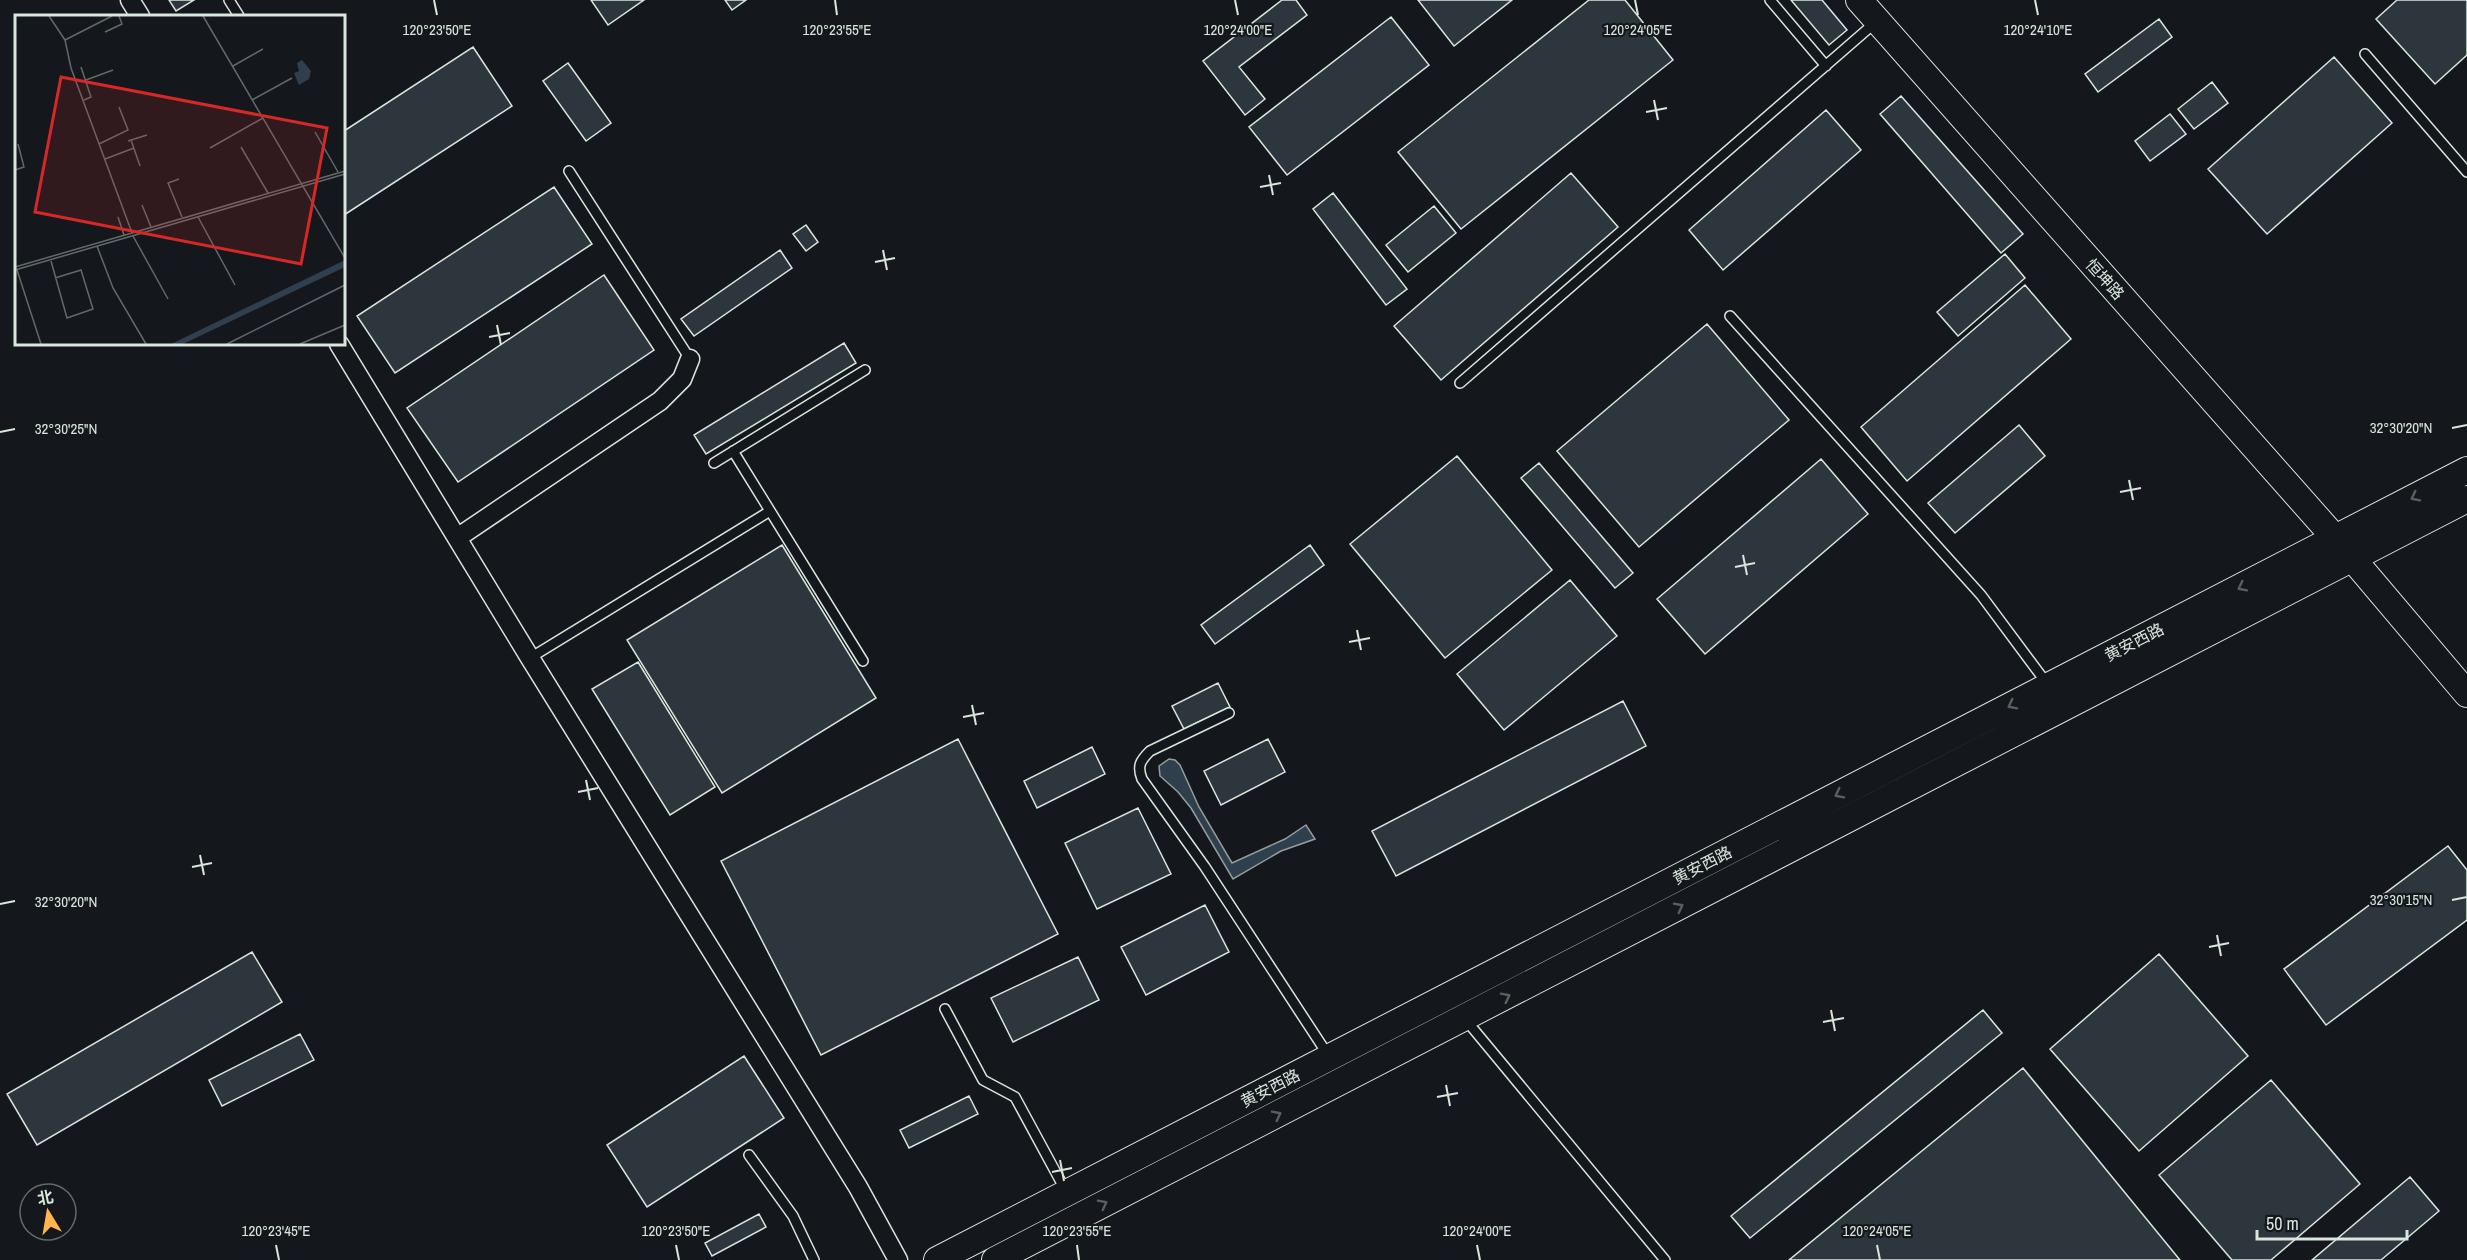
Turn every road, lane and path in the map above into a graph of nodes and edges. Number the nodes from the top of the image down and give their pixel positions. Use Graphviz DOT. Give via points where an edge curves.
graph roads {
  1 [pos="130,0"];
  2 [pos="229,0"];
  3 [pos="1770,0"];
  4 [pos="1859,0"];
  5 [pos="139,15"];
  6 [pos="238,15"];
  7 [pos="1877,21"];
  8 [pos="2366,54"];
  9 [pos="1826,66"];
  10 [pos="569,171"];
  11 [pos="2467,172"];
  12 [pos="1730,316"];
  13 [pos="340,345"];
  14 [pos="690,359"];
  15 [pos="865,370"];
  16 [pos="1460,383"];
  17 [pos="733,451"];
  18 [pos="714,463"];
  19 [pos="2467,471"];
  20 [pos="2467,499"];
  21 [pos="770,511"];
  22 [pos="457,538"];
  23 [pos="2335,538"];
  24 [pos="2352,558"];
  25 [pos="530,658"];
  26 [pos="863,661"];
  27 [pos="2049,686"];
  28 [pos="2467,694"];
  29 [pos="1229,713"];
  30 [pos="945,1009"];
  31 [pos="1465,1018"];
  32 [pos="1330,1057"];
  33 [pos="749,1155"];
  34 [pos="1067,1193"];
  35 [pos="814,1260"];
  36 [pos="898,1260"];
  37 [pos="937,1260"];
  38 [pos="996,1260"];
  39 [pos="1665,1260"];
  1 -- 5 [label="street"];
  2 -- 6 [label="lane"];
  3 -- 9 [label="lane"];
  4 -- 7 [label="street, 恒坤路"];
  7 -- 9 [label="lane"];
  7 -- 23 [label="street, 恒坤路"];
  8 -- 11 [label="lane"];
  9 -- 16 [label="lane"];
  10 -- 14 [label="lane"];
  12 -- 27 [label="lane" via="1981,595"];
  13 -- 22 [label="street"];
  14 -- 22 [label="street" via="682,379 660,400"];
  15 -- 17 [label="lane"];
  17 -- 18 [label="lane"];
  17 -- 21 [label="lane"];
  19 -- 23 [label="street, 黄安西路, one-way"];
  20 -- 24 [label="street, 黄安西路"];
  21 -- 25 [label="lane"];
  21 -- 26 [label="lane"];
  22 -- 25 [label="street"];
  23 -- 24 [label="street, 恒坤路"];
  23 -- 27 [label="street, 黄安西路, one-way"];
  24 -- 28 [label="street, 恒坤路"];
  31 -- 24 [label="street, 黄安西路, one-way"];
  25 -- 36 [label="street" via="858,1187"];
  27 -- 32 [label="street, 黄安西路, one-way"];
  29 -- 32 [label="lane" via="1150,751 1139,770"];
  30 -- 34 [label="lane" via="983,1080 1015,1097"];
  38 -- 31 [label="street, 黄安西路, one-way"];
  31 -- 39 [label="lane"];
  32 -- 34 [label="street, 黄安西路"];
  33 -- 35 [label="lane" via="793,1216"];
  34 -- 37 [label="street, 黄安西路"];
}
